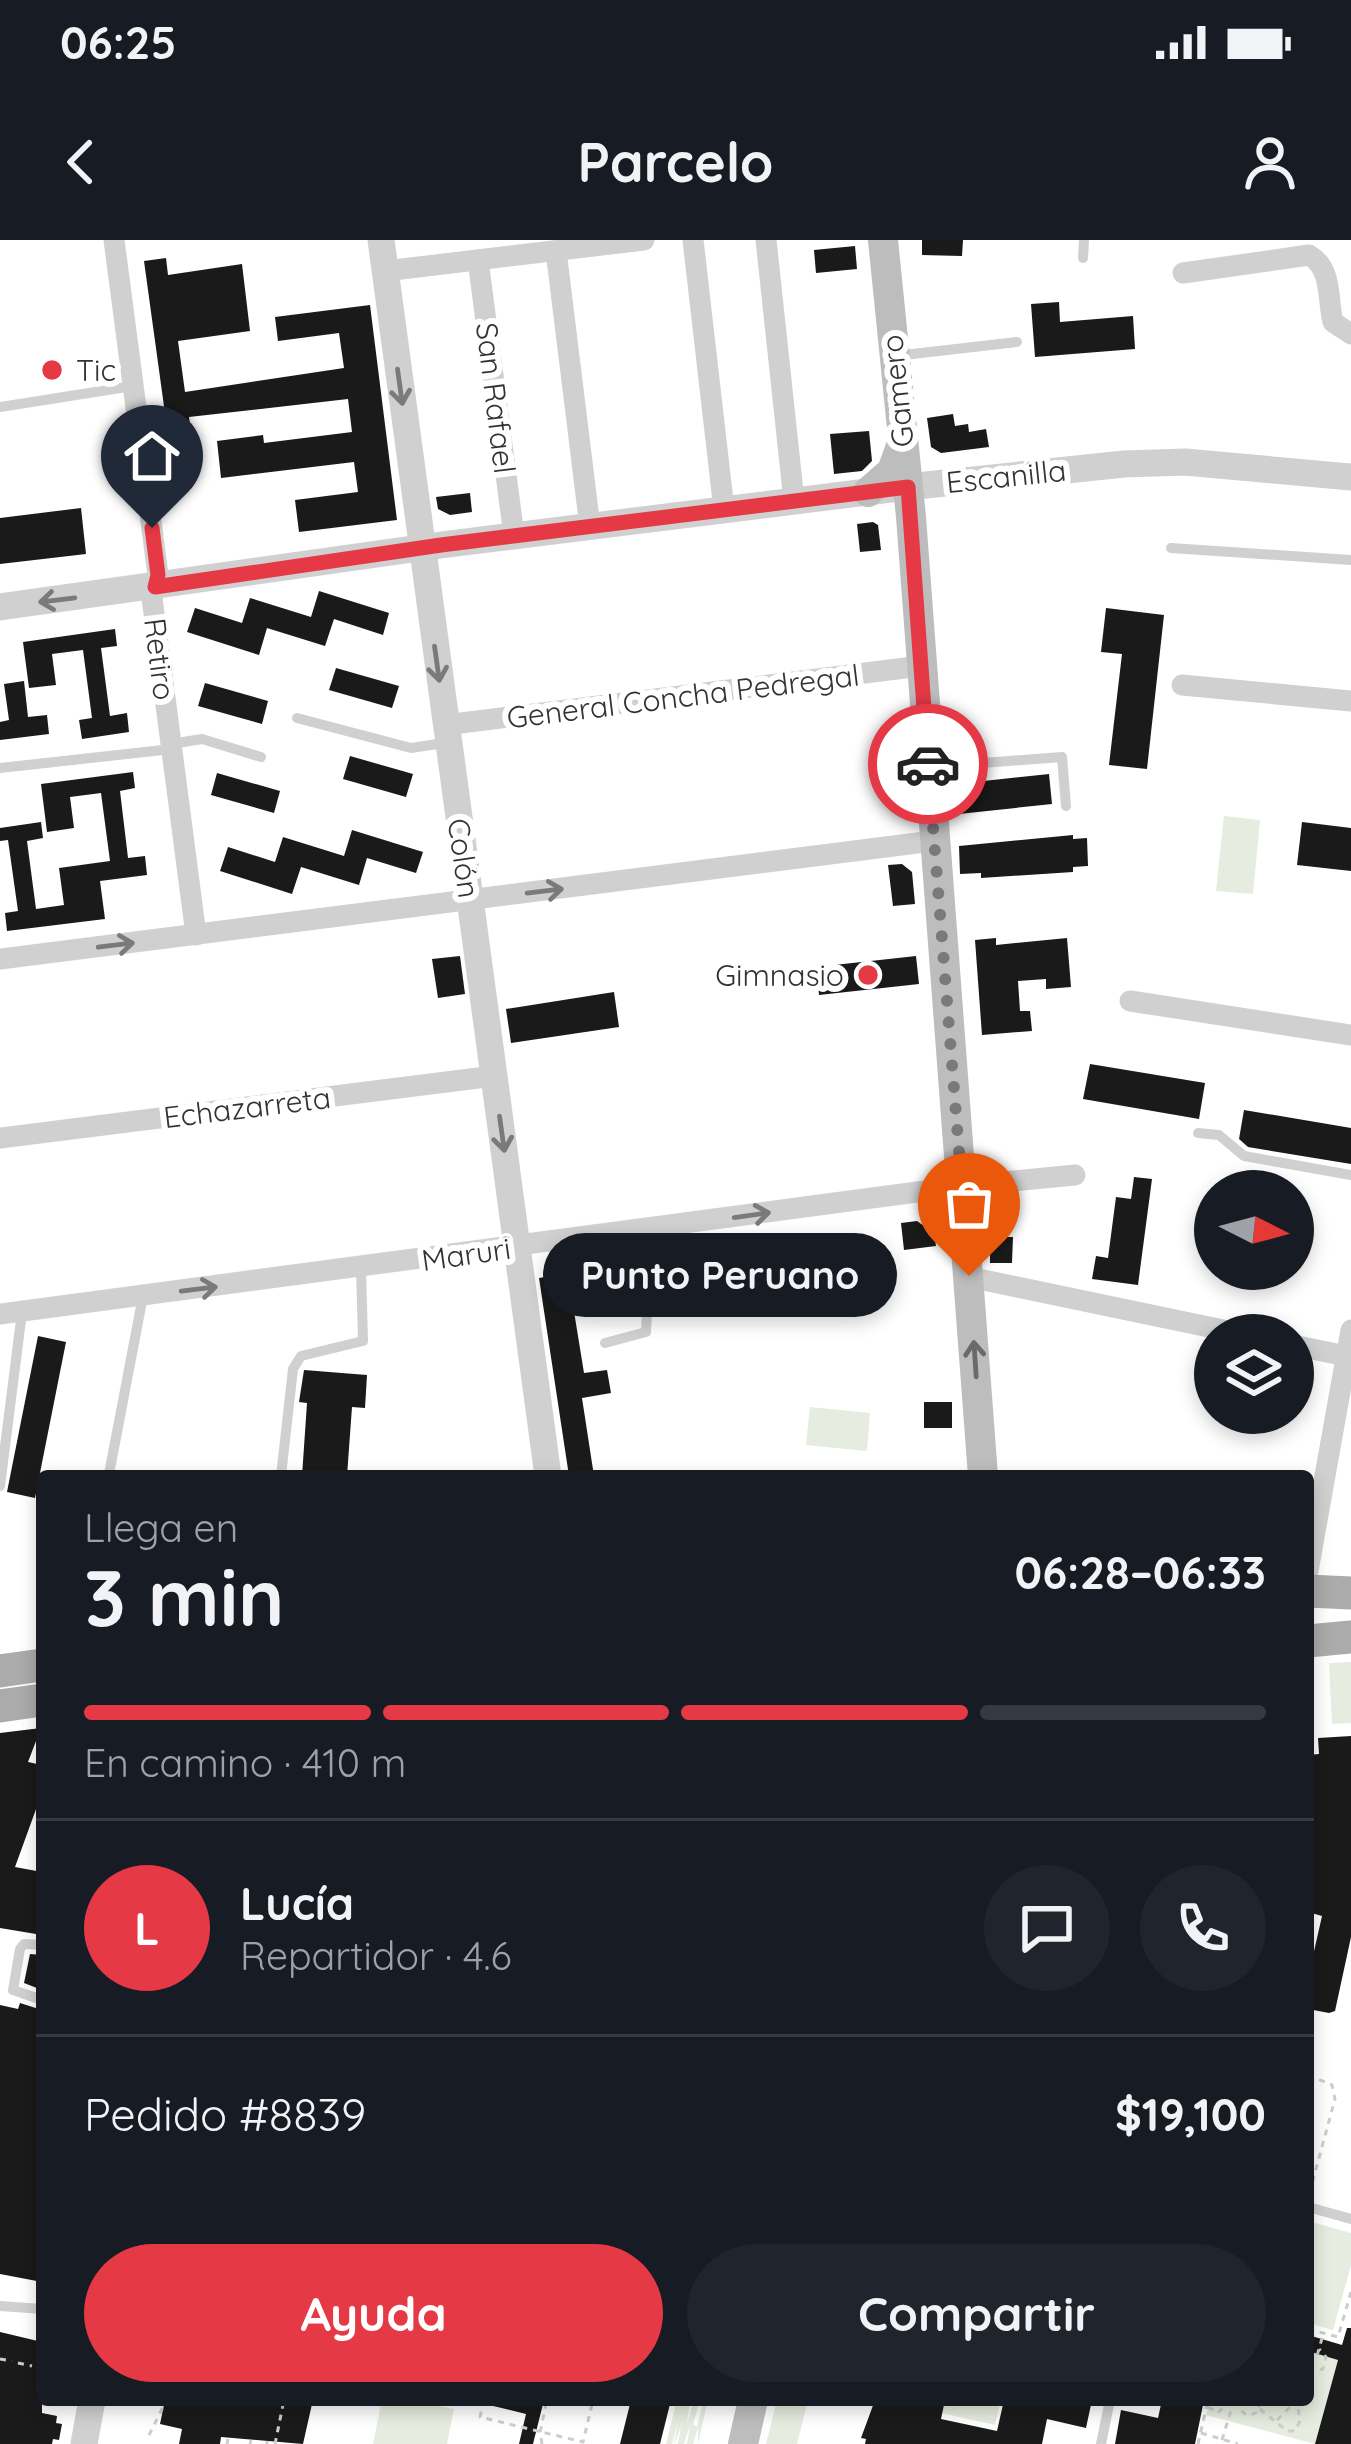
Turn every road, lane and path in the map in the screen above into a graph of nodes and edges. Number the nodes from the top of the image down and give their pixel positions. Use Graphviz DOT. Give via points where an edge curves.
graph roads {
  1 [pos="114,240"];
  2 [pos="381,240"];
  3 [pos="644,240"];
  4 [pos="693,240"];
  5 [pos="766,240"];
  6 [pos="883,240"];
  7 [pos="1084,240"];
  8 [pos="556,250"];
  9 [pos="1084,258"];
  10 [pos="478,260"];
  11 [pos="385,271"];
  12 [pos="1184,273"];
  13 [pos="1351,334"];
  14 [pos="1017,342"];
  15 [pos="893,356"];
  16 [pos="133,386"];
  17 [pos="0,407"];
  18 [pos="902,440"];
  19 [pos="1351,477"];
  20 [pos="908,487"];
  21 [pos="868,492"];
  22 [pos="794,501"];
  23 [pos="724,510"];
  24 [pos="590,526"];
  25 [pos="514,536"];
  26 [pos="422,548"];
  27 [pos="1172,548"];
  28 [pos="1351,560"];
  29 [pos="155,587"];
  30 [pos="0,607"];
  31 [pos="921,666"];
  32 [pos="1182,685"];
  33 [pos="1351,701"];
  34 [pos="297,718"];
  35 [pos="447,734"];
  36 [pos="171,747"];
  37 [pos="261,757"];
  38 [pos="928,767"];
  39 [pos="0,768"];
  40 [pos="1066,806"];
  41 [pos="933,841"];
  42 [pos="470,901"];
  43 [pos="196,935"];
  44 [pos="0,959"];
  45 [pos="1130,1001"];
  46 [pos="1351,1035"];
  47 [pos="494,1076"];
  48 [pos="1198,1133"];
  49 [pos="0,1138"];
  50 [pos="1075,1175"];
  51 [pos="1351,1175"];
  52 [pos="962,1186"];
  53 [pos="651,1228"];
  54 [pos="517,1247"];
  55 [pos="361,1268"];
  56 [pos="969,1276"];
  57 [pos="143,1296"];
  58 [pos="11,1313"];
  59 [pos="1194,1324"];
  60 [pos="1351,1330"];
  61 [pos="605,1343"];
  62 [pos="1314,1349"];
  63 [pos="1346,1356"];
  64 [pos="110,1470"];
  65 [pos="282,1470"];
  66 [pos="547,1470"];
  67 [pos="983,1470"];
  68 [pos="0,1486"];
  69 [pos="1314,1537"];
  70 [pos="1314,1591"];
  71 [pos="1351,1593"];
  72 [pos="1314,1603"];
  73 [pos="1351,1604"];
  74 [pos="1351,1624"];
  75 [pos="1314,1627"];
  76 [pos="1351,1637"];
  77 [pos="1314,1640"];
  78 [pos="36,1666"];
  79 [pos="0,1671"];
  80 [pos="36,1678"];
  81 [pos="0,1684"];
  82 [pos="36,1689"];
  83 [pos="0,1694"];
  84 [pos="36,1701"];
  85 [pos="0,1706"];
  86 [pos="36,1945"];
  87 [pos="36,1998"];
  88 [pos="1314,2077"];
  89 [pos="1314,2180"];
  90 [pos="1314,2205"];
  91 [pos="1351,2219"];
  92 [pos="1351,2292"];
  93 [pos="0,2306"];
  94 [pos="36,2309"];
  95 [pos="1314,2330"];
  96 [pos="1324,2333"];
  97 [pos="1319,2349"];
  98 [pos="0,2359"];
  99 [pos="1314,2359"];
  100 [pos="32,2366"];
  101 [pos="1314,2371"];
  102 [pos="91,2406"];
  103 [pos="163,2406"];
  104 [pos="283,2406"];
  105 [pos="483,2406"];
  106 [pos="546,2406"];
  107 [pos="591,2406"];
  108 [pos="752,2406"];
  109 [pos="1109,2406"];
  110 [pos="1207,2406"];
  111 [pos="1235,2406"];
  112 [pos="1238,2406"];
  113 [pos="1291,2406"];
  114 [pos="1297,2406"];
  115 [pos="1260,2409"];
  116 [pos="1276,2422"];
  117 [pos="1298,2428"];
  118 [pos="540,2432"];
  119 [pos="1201,2433"];
  120 [pos="149,2435"];
  121 [pos="1294,2439"];
  122 [pos="1222,2440"];
  123 [pos="84,2444"];
  124 [pos="274,2444"];
  125 [pos="542,2444"];
  126 [pos="743,2444"];
  127 [pos="1101,2444"];
  128 [pos="1198,2444"];
  129 [pos="1238,2444"];
  1 -- 16 [label="street, Retiro"];
  2 -- 11 [label="street, Colón"];
  3 -- 8 [label="street"];
  4 -- 23 [label="street"];
  5 -- 22 [label="street"];
  6 -- 15 [label="main road, Gamero"];
  7 -- 9 [label="lane"];
  8 -- 10 [label="street"];
  8 -- 24 [label="street"];
  10 -- 11 [label="street"];
  10 -- 25 [label="street, San Rafael"];
  11 -- 26 [label="street, Colón, one-way"];
  12 -- 13 [label="street" via="1309,255 1327,278 1333,322"];
  14 -- 15 [label="lane"];
  15 -- 18 [label="main road, Gamero"];
  16 -- 17 [label="lane"];
  16 -- 29 [label="street, Retiro"];
  18 -- 20 [label="main road, Gamero"];
  18 -- 21 [label="main road" via="892,471"];
  19 -- 20 [label="street, Escanilla" via="1150,462"];
  20 -- 21 [label="street, Escanilla"];
  20 -- 31 [label="main road, Gamero"];
  21 -- 22 [label="street, Escanilla"];
  22 -- 23 [label="street, Escanilla"];
  23 -- 24 [label="street, Escanilla"];
  24 -- 25 [label="street, Escanilla"];
  25 -- 26 [label="street, Escanilla"];
  26 -- 29 [label="street, Escanilla"];
  26 -- 35 [label="street, Colón, one-way"];
  27 -- 28 [label="lane"];
  29 -- 30 [label="street, Escanilla, one-way"];
  29 -- 36 [label="street, Retiro"];
  31 -- 35 [label="street, General Concha Pedregal"];
  31 -- 38 [label="main road, Gamero"];
  32 -- 33 [label="street"];
  34 -- 35 [label="lane" via="411,748"];
  35 -- 42 [label="street, Colón"];
  36 -- 37 [label="lane" via="202,740"];
  36 -- 39 [label="lane"];
  36 -- 43 [label="street, Retiro"];
  38 -- 40 [label="lane" via="1062,757"];
  38 -- 41 [label="main road, Gamero"];
  42 -- 41 [label="street, one-way"];
  41 -- 52 [label="main road, Gamero"];
  42 -- 43 [label="street"];
  42 -- 47 [label="street, Colón"];
  44 -- 43 [label="street, one-way"];
  45 -- 46 [label="street"];
  47 -- 49 [label="street, Echazarreta"];
  47 -- 54 [label="street, Colón, one-way"];
  48 -- 51 [label="lane" via="1219,1135 1244,1156"];
  50 -- 52 [label="street, Maruri"];
  53 -- 52 [label="street, Maruri, one-way"];
  52 -- 56 [label="main road, Gamero"];
  53 -- 54 [label="street, Maruri"];
  53 -- 61 [label="lane" via="646,1332"];
  54 -- 55 [label="street, Maruri"];
  54 -- 66 [label="street, Colón"];
  57 -- 55 [label="street, Maruri, one-way"];
  55 -- 65 [label="lane" via="362,1341 302,1356 292,1369"];
  56 -- 59 [label="street"];
  67 -- 56 [label="main road, Gamero, one-way"];
  57 -- 58 [label="street, Maruri"];
  57 -- 64 [label="lane"];
  58 -- 68 [label="lane"];
  60 -- 63 [label="street"];
  62 -- 63 [label="street"];
  63 -- 69 [label="street"];
  70 -- 71 [label="main road"];
  72 -- 73 [label="lane"];
  74 -- 75 [label="lane"];
  76 -- 77 [label="main road"];
  78 -- 79 [label="main road"];
  80 -- 81 [label="lane"];
  82 -- 83 [label="lane"];
  84 -- 85 [label="main road"];
  86 -- 87 [label="lane" via="20,1949 13,1990"];
  88 -- 89 [label="path" via="1328,2081 1335,2099"];
  90 -- 91 [label="lane"];
  92 -- 96 [label="path" via="1338,2337"];
  93 -- 94 [label="lane"];
  95 -- 96 [label="path"];
  96 -- 97 [label="path"];
  97 -- 99 [label="path"];
  97 -- 101 [label="path" via="1326,2356"];
  98 -- 100 [label="path"];
  102 -- 123 [label="street"];
  103 -- 120 [label="path"];
  104 -- 124 [label="path"];
  105 -- 118 [label="path" via="480,2417"];
  106 -- 118 [label="path"];
  107 -- 118 [label="path" via="583,2442"];
  108 -- 126 [label="main road"];
  109 -- 127 [label="lane"];
  110 -- 119 [label="path"];
  111 -- 122 [label="path"];
  112 -- 115 [label="path" via="1248,2416"];
  113 -- 116 [label="path"];
  114 -- 117 [label="path"];
  115 -- 116 [label="path"];
  116 -- 117 [label="path" via="1288,2432"];
  117 -- 121 [label="path"];
  118 -- 125 [label="path"];
  119 -- 122 [label="path"];
  119 -- 128 [label="path"];
  122 -- 129 [label="path"];
}
